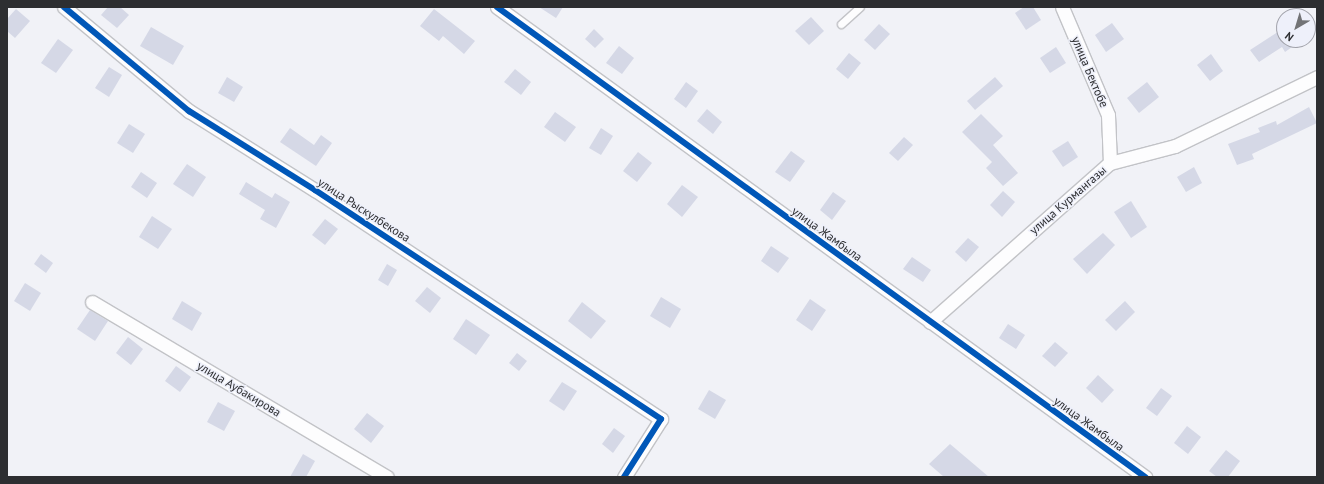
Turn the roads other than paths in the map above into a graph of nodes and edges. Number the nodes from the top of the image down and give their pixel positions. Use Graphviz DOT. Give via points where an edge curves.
graph roads {
  1 [pos="64,7"];
  2 [pos="860,7"];
  3 [pos="1062,7"];
  4 [pos="503,9"];
  5 [pos="841,24"];
  6 [pos="1317,77"];
  7 [pos="1110,163"];
  8 [pos="92,302"];
  9 [pos="930,322"];
  10 [pos="386,477"];
  11 [pos="624,477"];
  12 [pos="1145,477"];
  1 -- 11 [label="street, улица Рыскулбекова" via="189,111 315,190 661,419"];
  2 -- 5 [label="lane"];
  3 -- 7 [label="street, улица Бектобе" via="1108,115"];
  4 -- 9 [label="street, улица Жамбыла"];
  6 -- 7 [label="street, улица Курмангазы" via="1175,146"];
  7 -- 9 [label="street, улица Курмангазы"];
  8 -- 10 [label="street, улица Аубакирова"];
  9 -- 12 [label="street, улица Жамбыла"];
}
